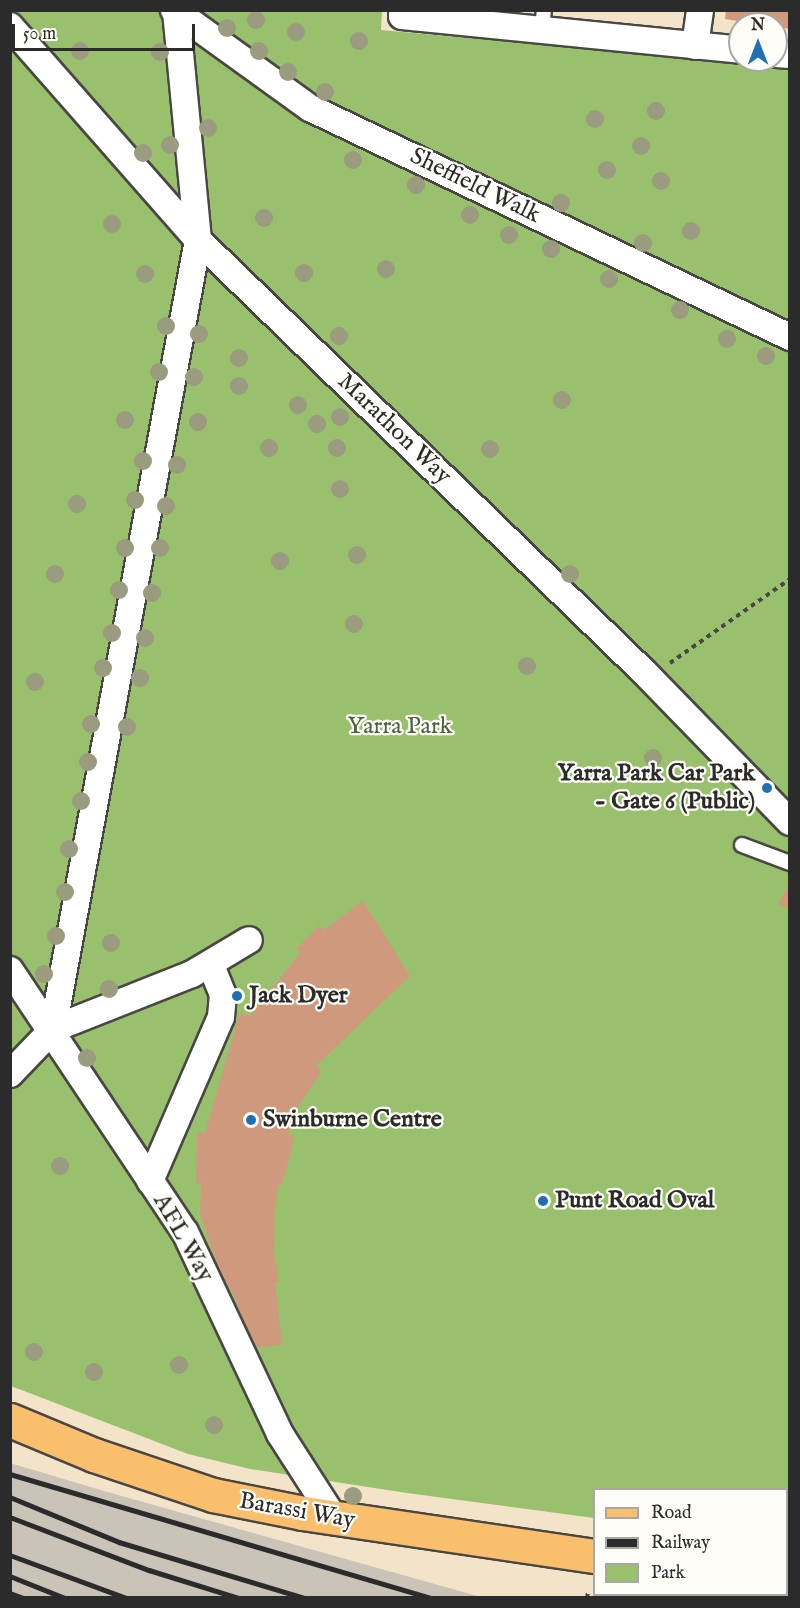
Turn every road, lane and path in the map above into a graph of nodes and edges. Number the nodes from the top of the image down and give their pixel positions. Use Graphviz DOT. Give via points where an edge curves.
graph roads {
  1 [pos="700,10"];
  2 [pos="175,11"];
  3 [pos="403,13"];
  4 [pos="543,20"];
  5 [pos="10,26"];
  6 [pos="695,46"];
  7 [pos="728,49"];
  8 [pos="198,240"];
  9 [pos="789,337"];
  10 [pos="789,579"];
  11 [pos="650,677"];
  12 [pos="789,822"];
  13 [pos="742,845"];
  14 [pos="789,863"];
  15 [pos="249,940"];
  16 [pos="211,965"];
  17 [pos="10,970"];
  18 [pos="53,1029"];
  19 [pos="10,1074"];
  20 [pos="150,1181"];
  21 [pos="10,1420"];
  22 [pos="334,1518"];
  23 [pos="593,1556"];
  1 -- 6 [label="street"];
  2 -- 8 [label="street"];
  2 -- 9 [label="street, Sheffield Walk" via="310,108"];
  3 -- 4 [label="street"];
  4 -- 6 [label="street"];
  5 -- 8 [label="street, Marathon Way"];
  6 -- 7 [label="street"];
  8 -- 11 [label="street, Marathon Way"];
  8 -- 18 [label="street"];
  10 -- 11 [label="path"];
  11 -- 12 [label="street, Marathon Way"];
  13 -- 14 [label="lane"];
  15 -- 16 [label="street"];
  16 -- 18 [label="street"];
  16 -- 20 [label="street" via="223,995 221,1017"];
  17 -- 18 [label="street, AFL Way"];
  18 -- 19 [label="street"];
  18 -- 20 [label="street, AFL Way"];
  20 -- 22 [label="street, AFL Way" via="204,1268 280,1434"];
  21 -- 22 [label="main road, Barassi Way" via="94,1455 213,1495"];
  22 -- 23 [label="main road, Barassi Way"];
}
